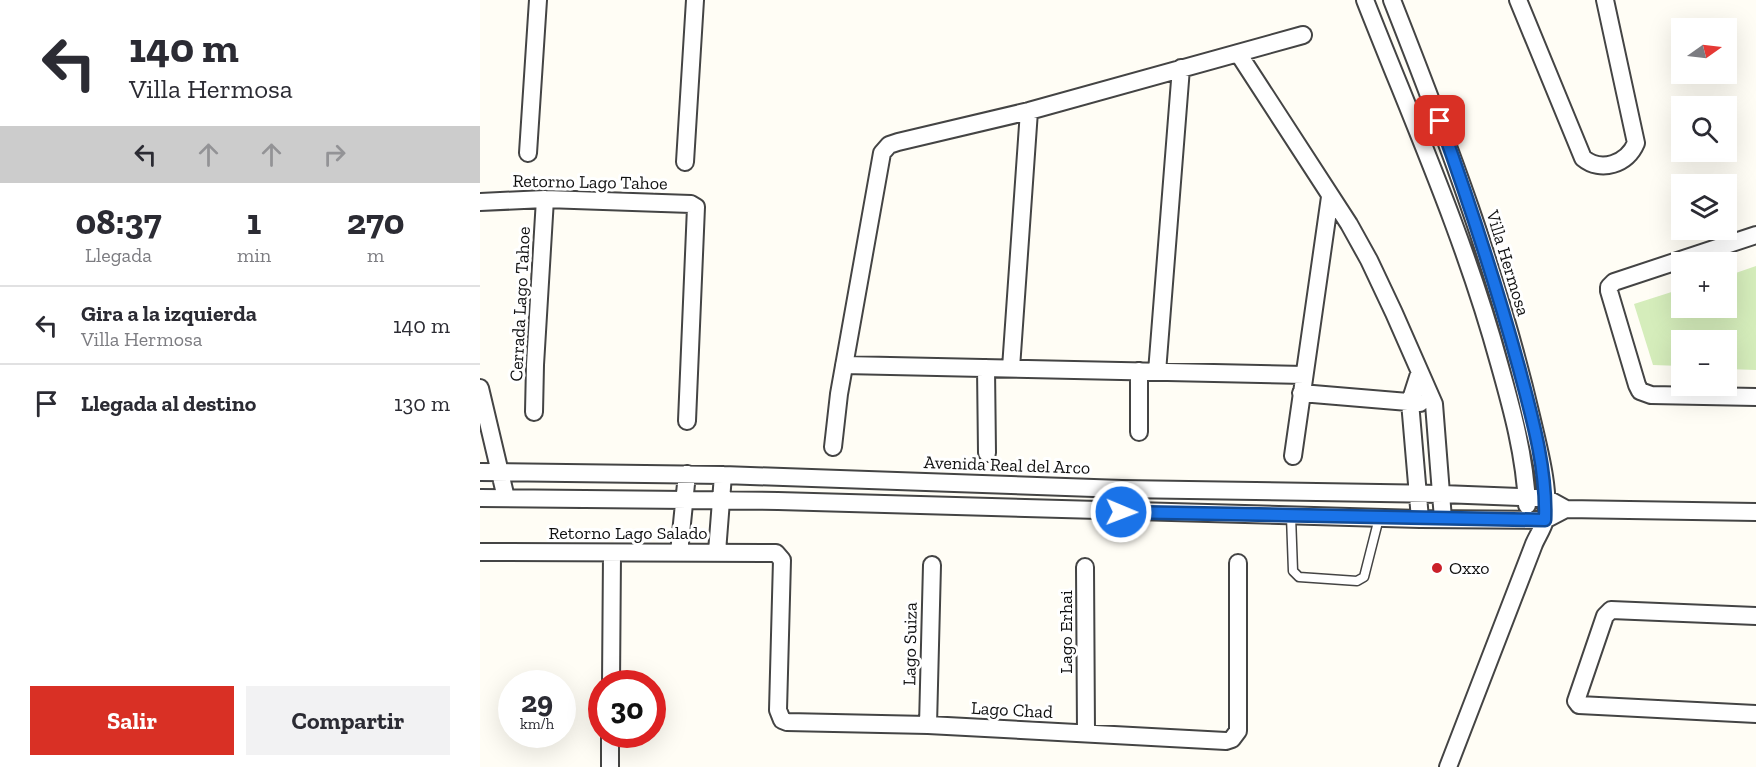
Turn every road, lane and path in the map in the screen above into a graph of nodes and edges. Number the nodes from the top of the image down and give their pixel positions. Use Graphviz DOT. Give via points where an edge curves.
graph roads {
  1 [pos="538,0"];
  2 [pos="695,0"];
  3 [pos="1365,0"];
  4 [pos="1392,0"];
  5 [pos="1518,0"];
  6 [pos="1605,0"];
  7 [pos="1303,35"];
  8 [pos="1238,53"];
  9 [pos="1181,68"];
  10 [pos="1029,111"];
  11 [pos="528,153"];
  12 [pos="685,162"];
  13 [pos="1330,197"];
  14 [pos="545,199"];
  15 [pos="480,202"];
  16 [pos="1756,235"];
  17 [pos="844,365"];
  18 [pos="986,368"];
  19 [pos="1011,368"];
  20 [pos="1139,371"];
  21 [pos="1157,372"];
  22 [pos="1419,374"];
  23 [pos="1304,375"];
  24 [pos="480,388"];
  25 [pos="1301,393"];
  26 [pos="1756,397"];
  27 [pos="1410,402"];
  28 [pos="1434,404"];
  29 [pos="534,412"];
  30 [pos="687,421"];
  31 [pos="1138,432"];
  32 [pos="833,447"];
  33 [pos="987,453"];
  34 [pos="1293,456"];
  35 [pos="480,472"];
  36 [pos="499,472"];
  37 [pos="687,474"];
  38 [pos="723,475"];
  39 [pos="1122,489"];
  40 [pos="1419,493"];
  41 [pos="1442,494"];
  42 [pos="481,495"];
  43 [pos="1527,497"];
  44 [pos="506,498"];
  45 [pos="1546,498"];
  46 [pos="684,501"];
  47 [pos="721,502"];
  48 [pos="1566,509"];
  49 [pos="1121,512"];
  50 [pos="1756,512"];
  51 [pos="1291,516"];
  52 [pos="1379,518"];
  53 [pos="1420,519"];
  54 [pos="1443,519"];
  55 [pos="1528,520"];
  56 [pos="1545,520"];
  57 [pos="1534,544"];
  58 [pos="480,552"];
  59 [pos="717,552"];
  60 [pos="679,553"];
  61 [pos="776,553"];
  62 [pos="612,554"];
  63 [pos="1238,562"];
  64 [pos="932,564"];
  65 [pos="1085,567"];
  66 [pos="1756,616"];
  67 [pos="611,670"];
  68 [pos="1756,714"];
  69 [pos="928,725"];
  70 [pos="1086,733"];
  71 [pos="610,748"];
  72 [pos="610,767"];
  73 [pos="1448,767"];
  1 -- 11 [label="street"];
  2 -- 12 [label="street"];
  3 -- 43 [label="street, Villa Hermosa" via="1474,279 1511,404"];
  4 -- 45 [label="street, Villa Hermosa" via="1455,163 1508,328 1539,451"];
  5 -- 6 [label="street" via="1583,158 1592,165 1604,166 1619,162 1636,143"];
  7 -- 8 [label="street"];
  8 -- 9 [label="street"];
  8 -- 13 [label="street"];
  9 -- 10 [label="street"];
  9 -- 21 [label="street"];
  10 -- 17 [label="street" via="898,142 882,153"];
  10 -- 19 [label="street"];
  13 -- 22 [label="street" via="1369,260"];
  13 -- 23 [label="street"];
  14 -- 15 [label="street, Retorno Lago Tahoe"];
  14 -- 29 [label="street, Cerrada Lago Tahoe"];
  14 -- 30 [label="street, Retorno Lago Tahoe" via="696,207"];
  16 -- 26 [label="street" via="1614,282 1609,291 1640,391 1651,395"];
  17 -- 18 [label="street"];
  17 -- 32 [label="street"];
  18 -- 19 [label="street"];
  18 -- 33 [label="street"];
  19 -- 20 [label="street"];
  20 -- 21 [label="street"];
  20 -- 31 [label="street"];
  21 -- 23 [label="street"];
  22 -- 27 [label="street"];
  22 -- 28 [label="street"];
  23 -- 25 [label="street"];
  24 -- 36 [label="street"];
  25 -- 27 [label="street"];
  25 -- 34 [label="street"];
  27 -- 28 [label="street"];
  27 -- 40 [label="street"];
  28 -- 41 [label="street"];
  35 -- 36 [label="street, Avenida Real del Arco"];
  36 -- 37 [label="street, Avenida Real del Arco"];
  36 -- 44 [label="street"];
  37 -- 38 [label="street, Avenida Real del Arco"];
  37 -- 46 [label="street"];
  38 -- 39 [label="street, Avenida Real del Arco"];
  38 -- 47 [label="street"];
  39 -- 40 [label="street, Avenida Real del Arco"];
  39 -- 49 [label="street"];
  40 -- 41 [label="street, Avenida Real del Arco"];
  40 -- 53 [label="street"];
  41 -- 43 [label="street, Avenida Real del Arco"];
  41 -- 54 [label="street"];
  42 -- 44 [label="street, Avenida Real del Arco"];
  43 -- 45 [label="street, Avenida Real del Arco"];
  43 -- 55 [label="street, Villa Hermosa"];
  44 -- 46 [label="street, Avenida Real del Arco"];
  45 -- 48 [label="street, Avenida Real del Arco"];
  45 -- 56 [label="street, Villa Hermosa"];
  46 -- 47 [label="street, Avenida Real del Arco"];
  46 -- 60 [label="street"];
  47 -- 49 [label="street, Avenida Real del Arco"];
  47 -- 59 [label="street"];
  48 -- 50 [label="street, Avenida Real del Arco"];
  48 -- 56 [label="street, Avenida Real del Arco"];
  49 -- 51 [label="street, Avenida Real del Arco"];
  51 -- 52 [label="street, Avenida Real del Arco"];
  51 -- 52 [label="lane" via="1293,570 1299,577 1357,581 1364,577"];
  52 -- 53 [label="street, Avenida Real del Arco"];
  53 -- 54 [label="street, Avenida Real del Arco"];
  54 -- 55 [label="street, Avenida Real del Arco"];
  55 -- 56 [label="street, Avenida Real del Arco"];
  55 -- 57 [label="street, Villa Hermosa"];
  56 -- 57 [label="street, Villa Hermosa"];
  57 -- 73 [label="street, Villa Hermosa"];
  58 -- 62 [label="street, Retorno Lago Salado"];
  59 -- 60 [label="street, Retorno Lago Salado"];
  59 -- 61 [label="street, Retorno Lago Salado"];
  60 -- 62 [label="street, Retorno Lago Salado"];
  61 -- 69 [label="street, Lago Chad" via="782,560 778,710 782,720"];
  62 -- 67 [label="street"];
  63 -- 70 [label="street, Lago Chad" via="1235,736 1226,741"];
  64 -- 69 [label="street, Lago Suiza"];
  65 -- 70 [label="street, Lago Erhai"];
  66 -- 68 [label="street" via="1611,610 1605,616 1576,699 1579,705"];
  69 -- 70 [label="street, Lago Chad"];
  71 -- 72 [label="street"];
}
